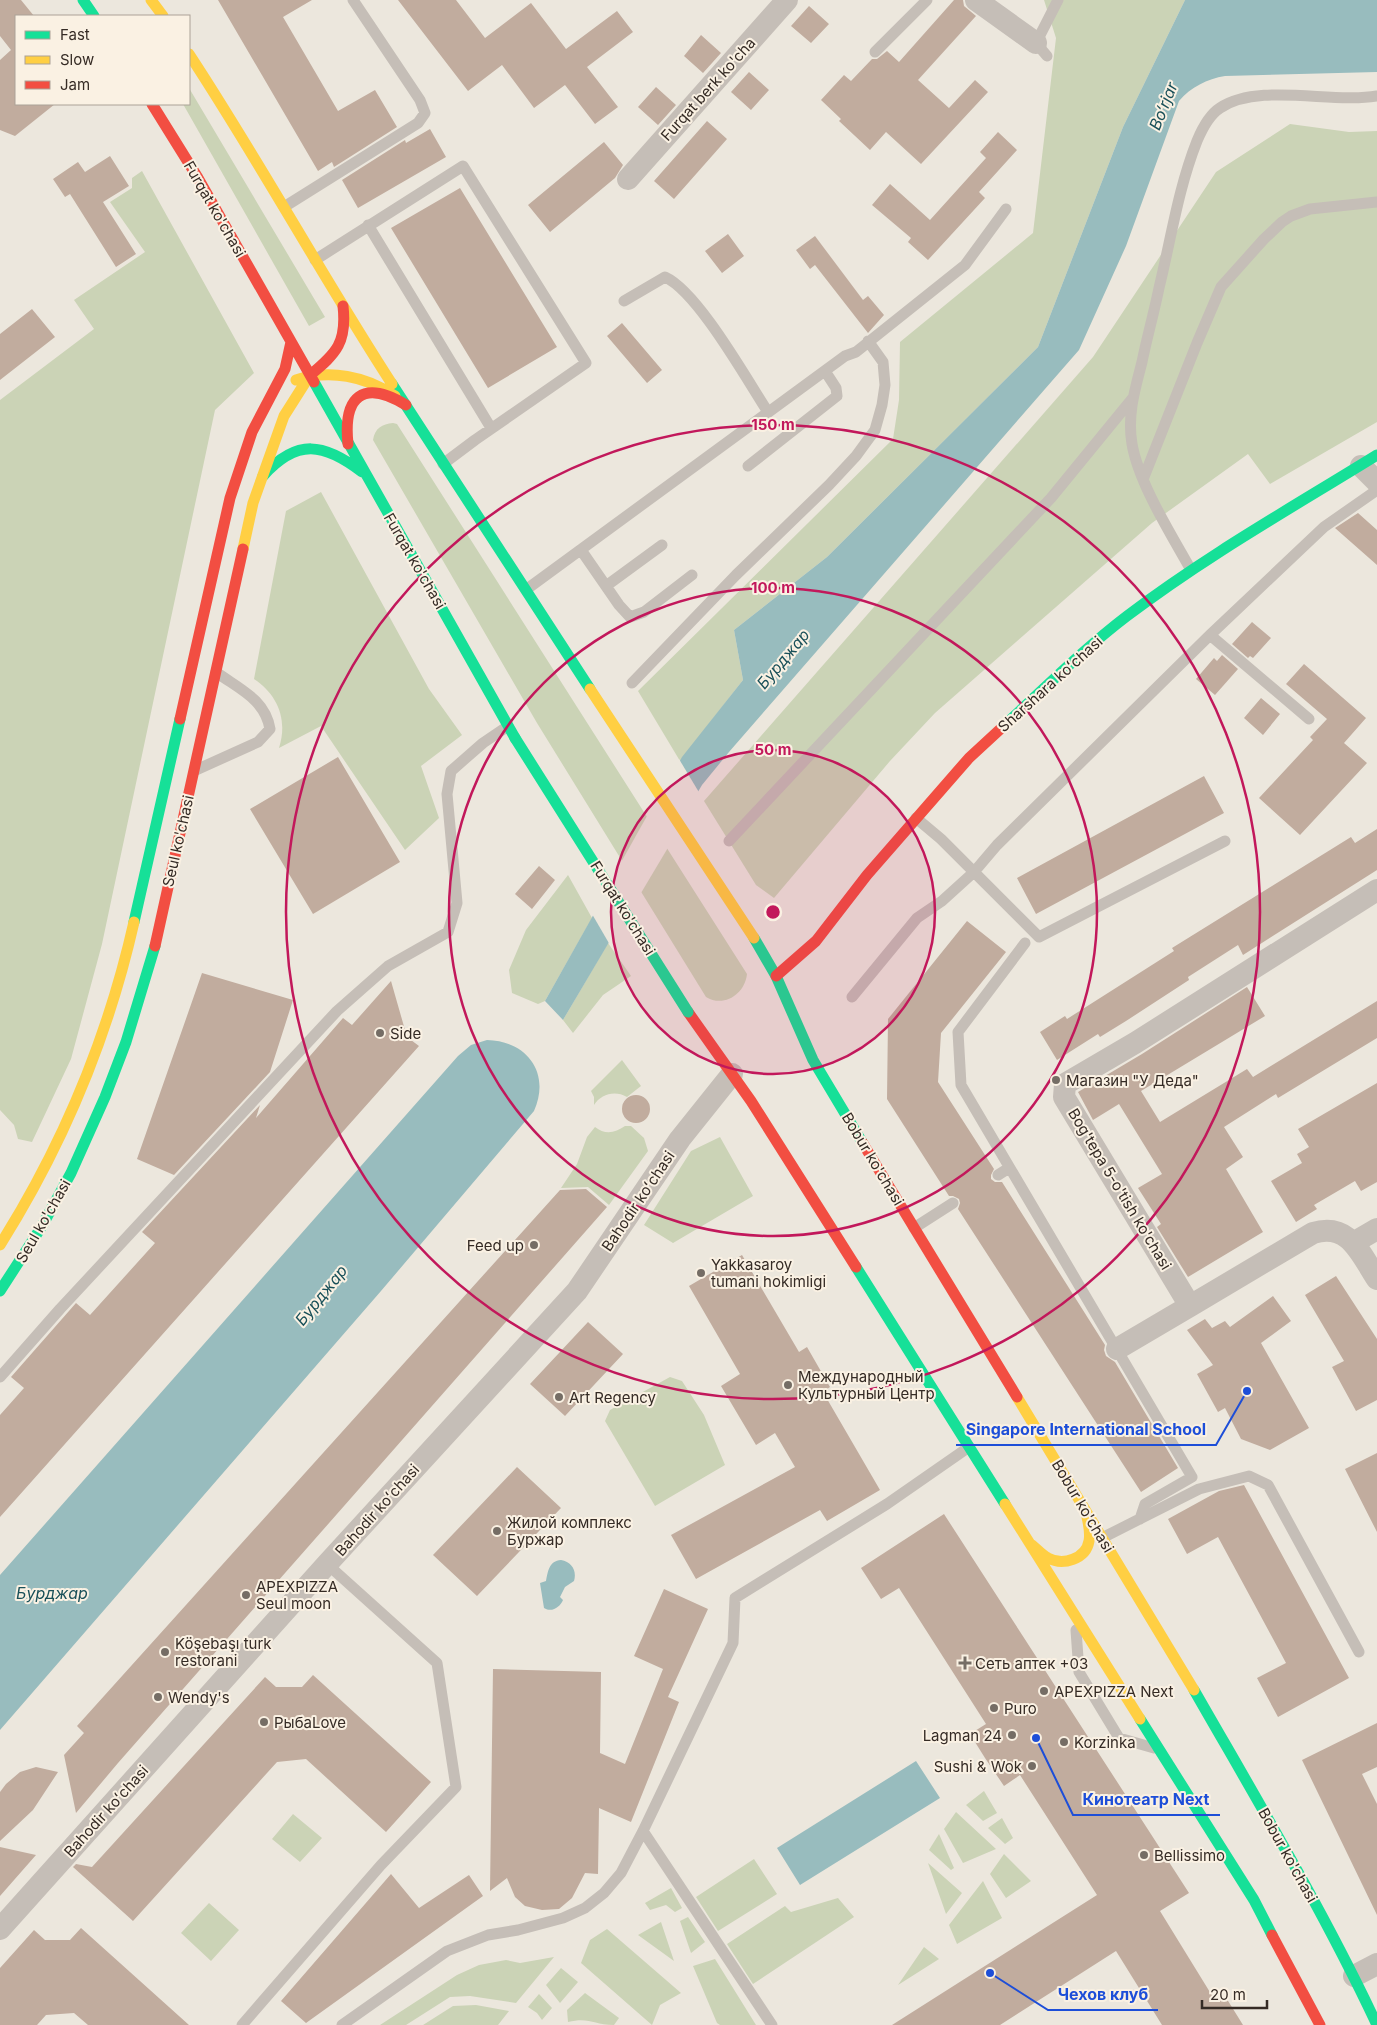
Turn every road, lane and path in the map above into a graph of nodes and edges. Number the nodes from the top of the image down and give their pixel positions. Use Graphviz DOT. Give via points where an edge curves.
graph roads {
  1 [pos="83,0"];
  2 [pos="151,0"];
  3 [pos="353,0"];
  4 [pos="787,0"];
  5 [pos="927,0"];
  6 [pos="976,0"];
  7 [pos="1058,0"];
  8 [pos="93,15"];
  9 [pos="161,15"];
  10 [pos="1042,49"];
  11 [pos="875,52"];
  12 [pos="190,56"];
  13 [pos="1377,96"];
  14 [pos="153,105"];
  15 [pos="628,179"];
  16 [pos="1377,202"];
  17 [pos="284,206"];
  18 [pos="1006,209"];
  19 [pos="368,225"];
  20 [pos="315,260"];
  21 [pos="624,301"];
  22 [pos="342,306"];
  23 [pos="868,341"];
  24 [pos="292,342"];
  25 [pos="825,371"];
  26 [pos="310,375"];
  27 [pos="272,396"];
  28 [pos="1132,399"];
  29 [pos="406,405"];
  30 [pos="768,412"];
  31 [pos="491,428"];
  32 [pos="348,444"];
  33 [pos="1369,461"];
  34 [pos="443,464"];
  35 [pos="748,466"];
  36 [pos="263,476"];
  37 [pos="1144,477"];
  38 [pos="369,481"];
  39 [pos="1377,482"];
  40 [pos="1377,490"];
  41 [pos="662,545"];
  42 [pos="581,550"];
  43 [pos="1191,570"];
  44 [pos="692,575"];
  45 [pos="606,586"];
  46 [pos="527,589"];
  47 [pos="1210,635"];
  48 [pos="216,672"];
  49 [pos="632,683"];
  50 [pos="1309,719"];
  51 [pos="508,726"];
  52 [pos="194,770"];
  53 [pos="916,818"];
  54 [pos="729,841"];
  55 [pos="1225,841"];
  56 [pos="974,872"];
  57 [pos="1377,890"];
  58 [pos="1026,943"];
  59 [pos="776,976"];
  60 [pos="852,997"];
  61 [pos="732,1074"];
  62 [pos="1009,1168"];
  63 [pos="998,1175"];
  64 [pos="953,1203"];
  65 [pos="914,1228"];
  66 [pos="1377,1229"];
  67 [pos="1353,1243"];
  68 [pos="0,1245"];
  69 [pos="1377,1279"];
  70 [pos="0,1291"];
  71 [pos="1190,1306"];
  72 [pos="1117,1349"];
  73 [pos="0,1377"];
  74 [pos="969,1447"];
  75 [pos="1086,1511"];
  76 [pos="1140,1519"];
  77 [pos="1102,1538"];
  78 [pos="1029,1543"];
  79 [pos="327,1564"];
  80 [pos="1075,1615"];
  81 [pos="1359,1652"];
  82 [pos="1160,1750"];
  83 [pos="643,1831"];
  84 [pos="0,1929"];
  85 [pos="1377,1964"];
  86 [pos="1354,1976"];
  87 [pos="242,2025"];
  88 [pos="342,2025"];
  89 [pos="772,2025"];
  90 [pos="1320,2025"];
  91 [pos="1377,2025"];
  1 -- 8 [label="main road"];
  2 -- 9 [label="main road"];
  3 -- 17 [label="lane" via="420,100 425,113 418,123"];
  4 -- 15 [label="street, Furqat berk ko'cha"];
  5 -- 11 [label="lane"];
  6 -- 10 [label="street"];
  7 -- 10 [label="lane"];
  12 -- 17 [label="main road"];
  13 -- 28 [label="lane" via="1251,97 1228,103 1212,114 1197,140 1180,191"];
  14 -- 24 [label="main road, Furqat ko'chasi"];
  16 -- 37 [label="lane" via="1310,209 1291,216 1264,239 1221,288"];
  17 -- 20 [label="main road"];
  18 -- 23 [label="lane" via="965,265"];
  19 -- 20 [label="lane"];
  19 -- 31 [label="lane"];
  19 -- 31 [label="lane" via="462,166 586,363"];
  20 -- 22 [label="main road"];
  21 -- 30 [label="lane" via="665,277 674,282 703,314"];
  22 -- 26 [label="main road, Seul ko'chasi" via="346,325 342,341 334,356"];
  22 -- 29 [label="main road"];
  23 -- 25 [label="lane"];
  23 -- 49 [label="lane" via="883,362 885,385 875,430 856,456"];
  24 -- 26 [label="main road, Furqat ko'chasi"];
  24 -- 27 [label="main road, Seul ko'chasi" via="285,369"];
  25 -- 30 [label="lane"];
  25 -- 35 [label="lane" via="836,388 837,396"];
  26 -- 27 [label="main road, Seul ko'chasi" via="288,383"];
  26 -- 29 [label="main road" via="358,378 381,387"];
  26 -- 32 [label="main road, Furqat ko'chasi"];
  26 -- 36 [label="main road, Seul ko'chasi" via="284,416"];
  27 -- 68 [label="main road, Seul ko'chasi" via="252,432 230,498 126,952 101,1035 59,1142"];
  28 -- 37 [label="lane" via="1132,443"];
  28 -- 54 [label="lane" via="1051,498"];
  29 -- 32 [label="main road" via="386,393 360,394 351,404 347,417"];
  29 -- 34 [label="main road"];
  30 -- 42 [label="lane"];
  31 -- 34 [label="lane"];
  32 -- 38 [label="main road, Furqat ko'chasi"];
  33 -- 39 [label="street"];
  33 -- 43 [label="main road, Sharshara koʻchasi"];
  34 -- 46 [label="main road"];
  36 -- 38 [label="main road" via="280,457 291,451 312,449 340,456"];
  36 -- 48 [label="main road, Seul ko'chasi" via="253,504"];
  37 -- 43 [label="lane"];
  38 -- 51 [label="main road, Furqat ko'chasi"];
  40 -- 47 [label="lane" via="1324,527"];
  41 -- 45 [label="lane"];
  42 -- 45 [label="lane"];
  42 -- 46 [label="lane"];
  43 -- 53 [label="main road, Sharshara koʻchasi" via="1127,616 1067,667 969,758"];
  44 -- 45 [label="lane" via="644,612 630,617"];
  46 -- 59 [label="main road, Bobur ko'chasi, bridge"];
  47 -- 50 [label="lane"];
  47 -- 56 [label="lane" via="997,845"];
  48 -- 52 [label="main road, Seul ko'chasi"];
  48 -- 52 [label="lane" via="259,702 268,716 270,730 258,742"];
  51 -- 61 [label="main road, Furqat ko'chasi, bridge" via="688,1012"];
  51 -- 73 [label="lane" via="451,771 447,794 457,902 448,932 388,966 337,1012"];
  52 -- 70 [label="main road, Seul ko'chasi" via="152,959 116,1070 71,1173"];
  53 -- 56 [label="lane"];
  53 -- 59 [label="main road, Sharshara koʻchasi" via="816,941"];
  55 -- 56 [label="lane" via="1039,937"];
  56 -- 60 [label="lane" via="918,918"];
  57 -- 71 [label="street, Bog'tepa 5-o'tish ko'chasi" via="1066,1084 1064,1097"];
  58 -- 62 [label="lane" via="958,1032 960,1085"];
  59 -- 65 [label="main road, Bobur ko'chasi" via="813,1060"];
  61 -- 74 [label="main road"];
  61 -- 79 [label="street, Bahodir koʻchasi" via="680,1139 577,1291"];
  62 -- 63 [label="lane"];
  62 -- 72 [label="lane"];
  64 -- 65 [label="lane"];
  65 -- 75 [label="main road, Bobur ko'chasi"];
  66 -- 67 [label="street"];
  67 -- 69 [label="street"];
  67 -- 71 [label="street" via="1338,1231 1326,1229 1313,1233"];
  71 -- 72 [label="street"];
  72 -- 76 [label="lane" via="1192,1477 1145,1504"];
  74 -- 80 [label="main road"];
  74 -- 83 [label="lane" via="887,1504 735,1598 733,1643"];
  75 -- 77 [label="main road, Bobur ko'chasi"];
  75 -- 78 [label="main road" via="1090,1536 1087,1549 1078,1558 1064,1563 1049,1559"];
  76 -- 77 [label="lane"];
  76 -- 81 [label="lane" via="1199,1489 1249,1476 1268,1485"];
  77 -- 86 [label="main road, Bobur ko'chasi" via="1190,1683"];
  79 -- 84 [label="street, Bahodir koʻchasi"];
  79 -- 87 [label="lane" via="437,1663 456,1787 381,1865"];
  80 -- 82 [label="main road"];
  80 -- 82 [label="lane" via="1079,1672 1119,1738"];
  82 -- 90 [label="main road" via="1254,1900"];
  83 -- 88 [label="lane" via="621,1873 585,1908 548,1923 488,1935 454,1948 435,1958"];
  83 -- 89 [label="lane"];
  85 -- 86 [label="street"];
  86 -- 91 [label="main road, Bobur ko'chasi"];
}
